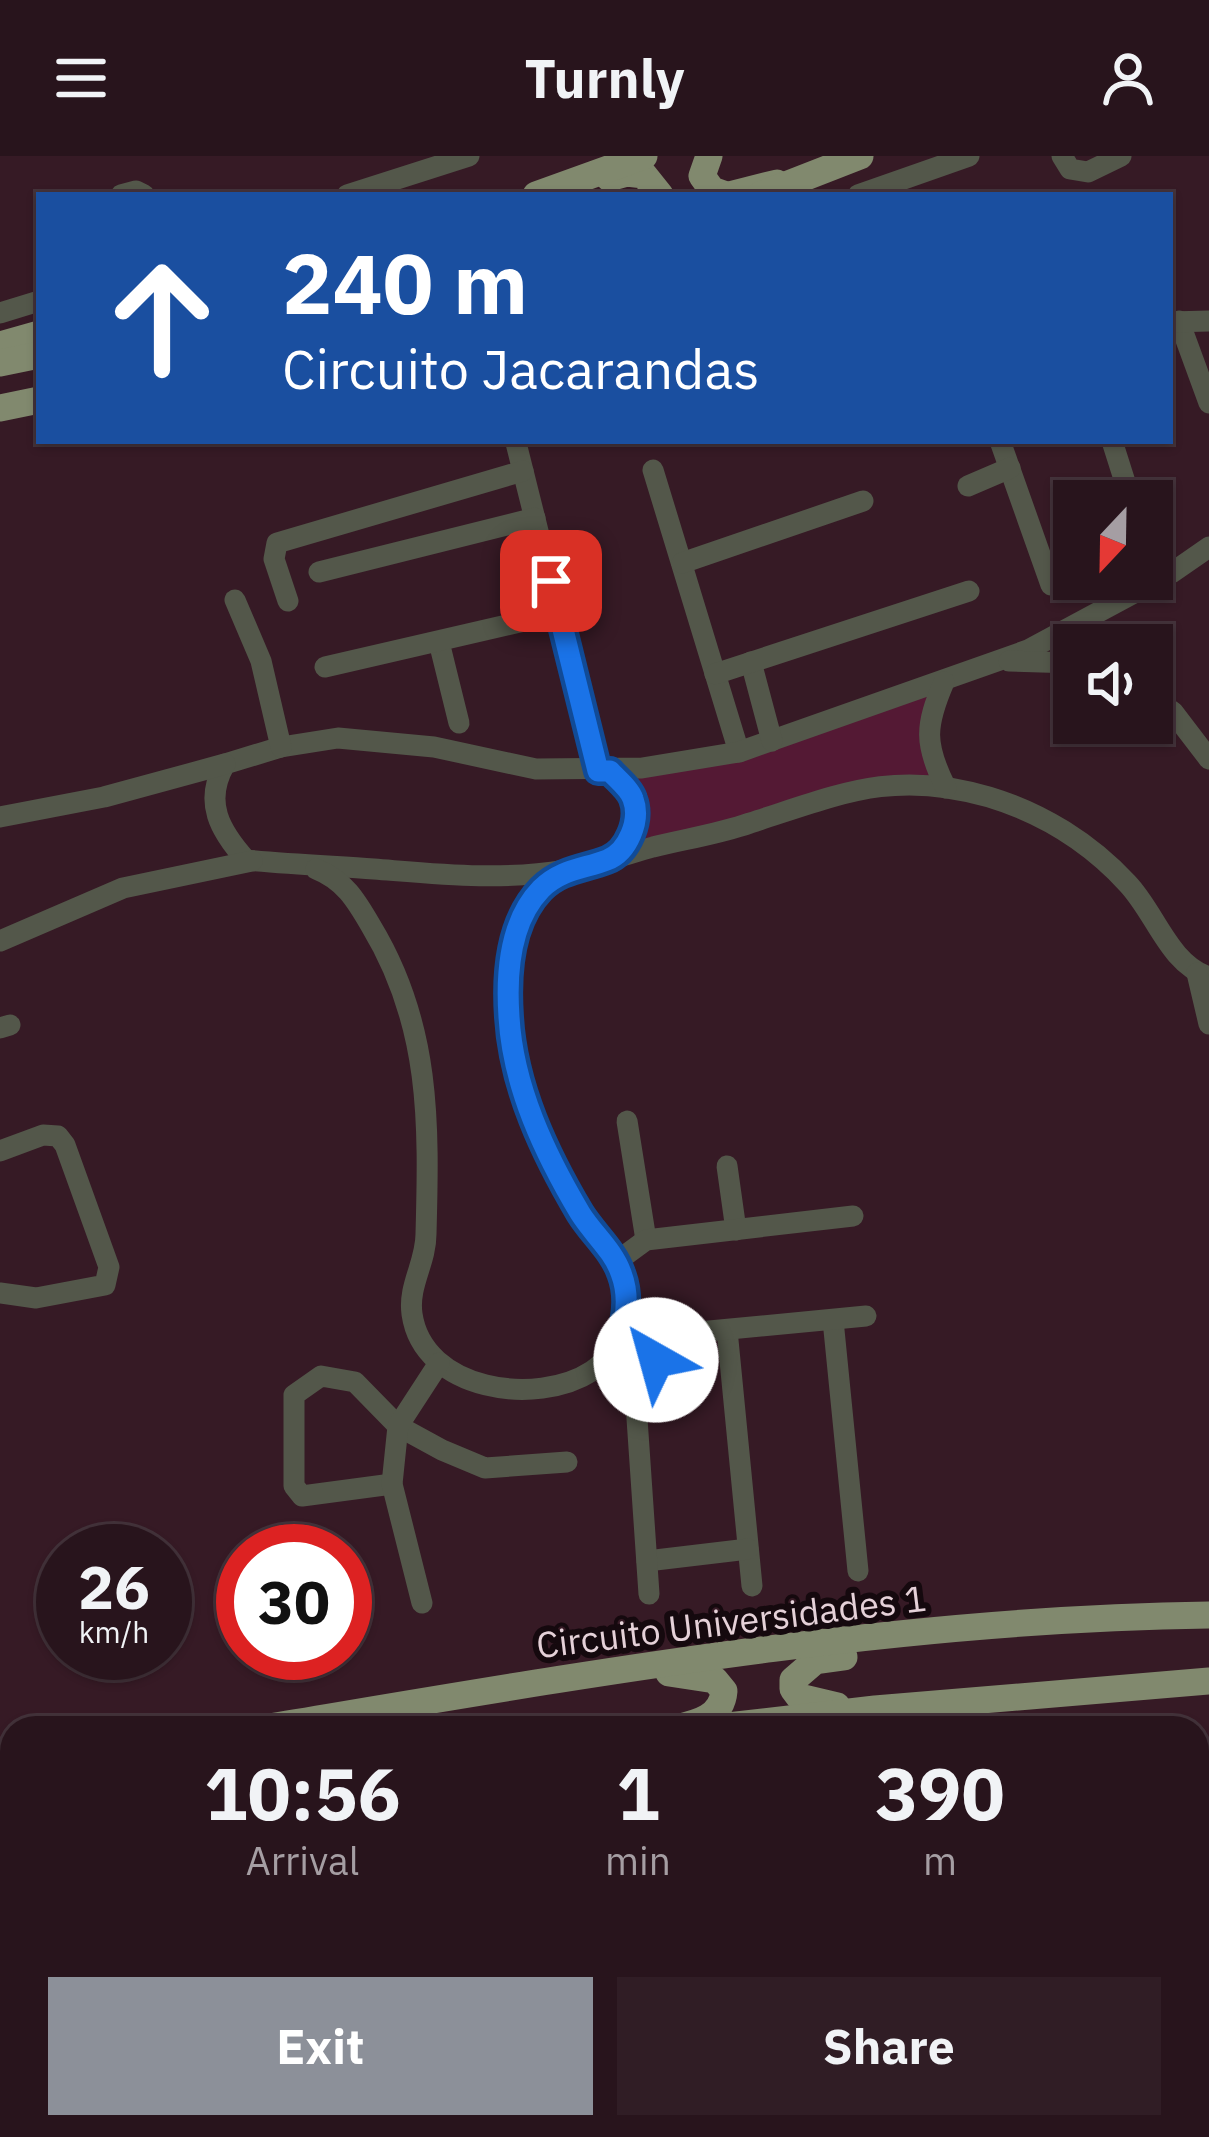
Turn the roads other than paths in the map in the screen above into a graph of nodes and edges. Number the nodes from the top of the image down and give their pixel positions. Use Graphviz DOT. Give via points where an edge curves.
graph roads {
  1 [pos="469,156"];
  2 [pos="644,156"];
  3 [pos="709,156"];
  4 [pos="860,156"];
  5 [pos="969,156"];
  6 [pos="1062,156"];
  7 [pos="1121,156"];
  8 [pos="818,173"];
  9 [pos="356,192"];
  10 [pos="544,192"];
  11 [pos="571,192"];
  12 [pos="658,192"];
  13 [pos="718,192"];
  14 [pos="740,192"];
  15 [pos="768,192"];
  16 [pos="867,192"];
  17 [pos="36,302"];
  18 [pos="0,313"];
  19 [pos="1175,321"];
  20 [pos="1209,321"];
  21 [pos="36,335"];
  22 [pos="0,345"];
  23 [pos="36,356"];
  24 [pos="0,363"];
  25 [pos="36,401"];
  26 [pos="1209,404"];
  27 [pos="0,408"];
  28 [pos="516,444"];
  29 [pos="1001,444"];
  30 [pos="1113,444"];
  31 [pos="1010,468"];
  32 [pos="652,470"];
  33 [pos="523,471"];
  34 [pos="1124,480"];
  35 [pos="968,486"];
  36 [pos="863,501"];
  37 [pos="535,518"];
  38 [pos="1209,547"];
  39 [pos="682,563"];
  40 [pos="319,572"];
  41 [pos="1051,585"];
  42 [pos="970,591"];
  43 [pos="235,600"];
  44 [pos="288,601"];
  45 [pos="559,613"];
  46 [pos="439,642"];
  47 [pos="1001,661"];
  48 [pos="751,662"];
  49 [pos="1053,662"];
  50 [pos="325,668"];
  51 [pos="715,674"];
  52 [pos="944,682"];
  53 [pos="1173,712"];
  54 [pos="459,723"];
  55 [pos="772,741"];
  56 [pos="281,747"];
  57 [pos="739,752"];
  58 [pos="1209,759"];
  59 [pos="225,764"];
  60 [pos="604,771"];
  61 [pos="946,788"];
  62 [pos="0,817"];
  63 [pos="612,859"];
  64 [pos="252,861"];
  65 [pos="304,865"];
  66 [pos="574,868"];
  67 [pos="0,941"];
  68 [pos="1203,975"];
  69 [pos="1209,1024"];
  70 [pos="627,1121"];
  71 [pos="0,1150"];
  72 [pos="727,1166"];
  73 [pos="853,1216"];
  74 [pos="736,1229"];
  75 [pos="646,1240"];
  76 [pos="616,1262"];
  77 [pos="0,1292"];
  78 [pos="866,1316"];
  79 [pos="833,1320"];
  80 [pos="727,1330"];
  81 [pos="620,1336"];
  82 [pos="656,1360"];
  83 [pos="605,1361"];
  84 [pos="439,1363"];
  85 [pos="643,1383"];
  86 [pos="398,1426"];
  87 [pos="567,1462"];
  88 [pos="392,1484"];
  89 [pos="748,1549"];
  90 [pos="646,1561"];
  91 [pos="858,1571"];
  92 [pos="752,1586"];
  93 [pos="649,1594"];
  94 [pos="422,1603"];
  95 [pos="1209,1615"];
  96 [pos="1053,1618"];
  97 [pos="636,1668"];
  98 [pos="1209,1681"];
  99 [pos="875,1709"];
  100 [pos="332,1716"];
  101 [pos="708,1716"];
  102 [pos="814,1716"];
  1 -- 9 [label="street"];
  2 -- 10 [label="main road"];
  3 -- 13 [label="main road" via="702,176"];
  4 -- 8 [label="main road"];
  5 -- 16 [label="street"];
  6 -- 7 [label="street" via="1070,169 1088,172"];
  8 -- 14 [label="main road"];
  8 -- 15 [label="main road"];
  11 -- 12 [label="main road" via="636,173"];
  17 -- 18 [label="street"];
  19 -- 20 [label="street"];
  19 -- 26 [label="street"];
  21 -- 22 [label="main road"];
  23 -- 24 [label="main road"];
  25 -- 27 [label="main road"];
  28 -- 33 [label="street"];
  29 -- 31 [label="street"];
  30 -- 34 [label="street"];
  31 -- 35 [label="street"];
  31 -- 41 [label="street"];
  32 -- 39 [label="street"];
  33 -- 37 [label="street"];
  33 -- 44 [label="street" via="277,543"];
  36 -- 39 [label="street"];
  37 -- 40 [label="street"];
  37 -- 45 [label="street"];
  38 -- 47 [label="street"];
  39 -- 51 [label="street"];
  42 -- 48 [label="street"];
  43 -- 56 [label="street" via="262,662"];
  45 -- 46 [label="street"];
  45 -- 60 [label="street"];
  46 -- 50 [label="street"];
  46 -- 54 [label="street"];
  47 -- 49 [label="street"];
  47 -- 52 [label="street"];
  48 -- 51 [label="street"];
  48 -- 55 [label="street"];
  51 -- 57 [label="street"];
  52 -- 55 [label="street"];
  52 -- 61 [label="street" via="927,724"];
  53 -- 58 [label="street"];
  55 -- 57 [label="street"];
  56 -- 59 [label="street"];
  56 -- 60 [label="street" via="382,740 536,770"];
  57 -- 60 [label="street"];
  59 -- 62 [label="street"];
  59 -- 64 [label="street" via="213,805 223,835"];
  60 -- 63 [label="street" via="633,797 635,814 632,837"];
  61 -- 63 [label="street" via="864,787"];
  61 -- 68 [label="street" via="1063,829 1126,882 1180,958"];
  63 -- 66 [label="street"];
  64 -- 65 [label="street"];
  64 -- 67 [label="street" via="123,888"];
  65 -- 66 [label="street" via="449,876"];
  65 -- 84 [label="street" via="333,877 359,904 394,968 416,1036 428,1170 427,1238 412,1311"];
  66 -- 76 [label="street" via="544,886 519,920 509,1019 537,1130"];
  68 -- 69 [label="street"];
  70 -- 75 [label="street"];
  71 -- 77 [label="street" via="58,1136 109,1267 104,1285 36,1298"];
  72 -- 74 [label="street"];
  73 -- 74 [label="street"];
  74 -- 75 [label="street"];
  75 -- 76 [label="street"];
  76 -- 81 [label="street" via="626,1298"];
  78 -- 79 [label="street"];
  79 -- 80 [label="street"];
  79 -- 91 [label="street"];
  80 -- 82 [label="street" via="688,1334"];
  80 -- 89 [label="street"];
  81 -- 82 [label="street"];
  81 -- 83 [label="street"];
  82 -- 85 [label="street"];
  83 -- 84 [label="street" via="576,1380 522,1388 477,1383"];
  83 -- 85 [label="street"];
  84 -- 86 [label="street"];
  85 -- 90 [label="street" via="636,1404"];
  86 -- 87 [label="street" via="485,1468"];
  86 -- 88 [label="street"];
  86 -- 88 [label="street" via="355,1382 321,1376 294,1395 294,1486 302,1496"];
  88 -- 94 [label="street"];
  89 -- 90 [label="street"];
  89 -- 92 [label="street"];
  90 -- 93 [label="street"];
  95 -- 96 [label="main road, Circuito Universidades 1"];
  96 -- 97 [label="main road, Circuito Universidades 1"];
  96 -- 99 [label="main road" via="1021,1632 814,1661 793,1680 808,1702"];
  97 -- 100 [label="main road, Circuito Universidades 1"];
  97 -- 101 [label="main road" via="715,1680 724,1699"];
  98 -- 99 [label="main road"];
  99 -- 102 [label="main road"];
}
